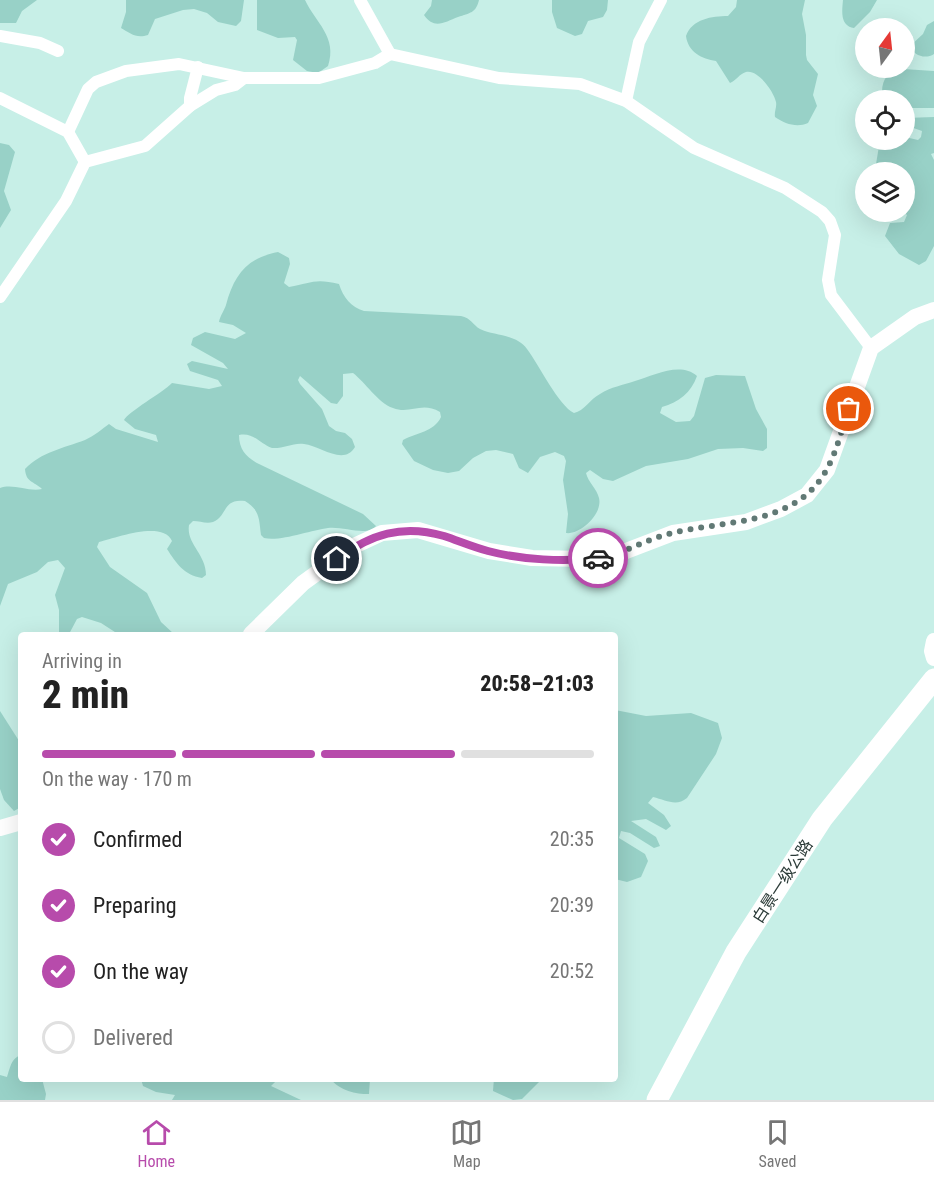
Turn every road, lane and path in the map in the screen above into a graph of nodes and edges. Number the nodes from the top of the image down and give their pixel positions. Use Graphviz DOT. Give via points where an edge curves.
graph roads {
  1 [pos="360,0"];
  2 [pos="661,0"];
  3 [pos="0,36"];
  4 [pos="58,51"];
  5 [pos="390,54"];
  6 [pos="198,67"];
  7 [pos="244,78"];
  8 [pos="0,98"];
  9 [pos="626,101"];
  10 [pos="190,106"];
  11 [pos="68,132"];
  12 [pos="85,162"];
  13 [pos="0,297"];
  14 [pos="934,310"];
  15 [pos="871,348"];
  16 [pos="253,632"];
  17 [pos="934,641"];
  18 [pos="934,658"];
  19 [pos="934,679"];
  20 [pos="934,702"];
  21 [pos="18,823"];
  22 [pos="0,828"];
  23 [pos="657,1100"];
  24 [pos="674,1100"];
  1 -- 5 [label="street"];
  2 -- 9 [label="street" via="639,42"];
  3 -- 4 [label="street" via="40,43"];
  5 -- 7 [label="street" via="375,63 319,78"];
  5 -- 9 [label="street" via="499,78 580,84"];
  6 -- 7 [label="street"];
  6 -- 10 [label="street"];
  6 -- 11 [label="street" via="179,64 126,71 96,82 88,89"];
  7 -- 10 [label="street"];
  8 -- 11 [label="street"];
  9 -- 15 [label="street" via="694,148 785,188 831,221 836,235 828,280 831,295"];
  10 -- 12 [label="street" via="145,146"];
  11 -- 12 [label="street"];
  12 -- 13 [label="street" via="66,201"];
  14 -- 15 [label="street" via="915,317"];
  15 -- 16 [label="street" via="827,470 807,495 781,509 746,522 673,532 614,555 586,559 532,558 489,551 418,530 382,533 354,546 303,583"];
  17 -- 18 [label="street"];
  19 -- 23 [label="highway, 白景一级公路" via="822,819 736,952"];
  20 -- 24 [label="highway, 白景一级公路" via="834,826 748,960"];
  21 -- 22 [label="street"];
}
